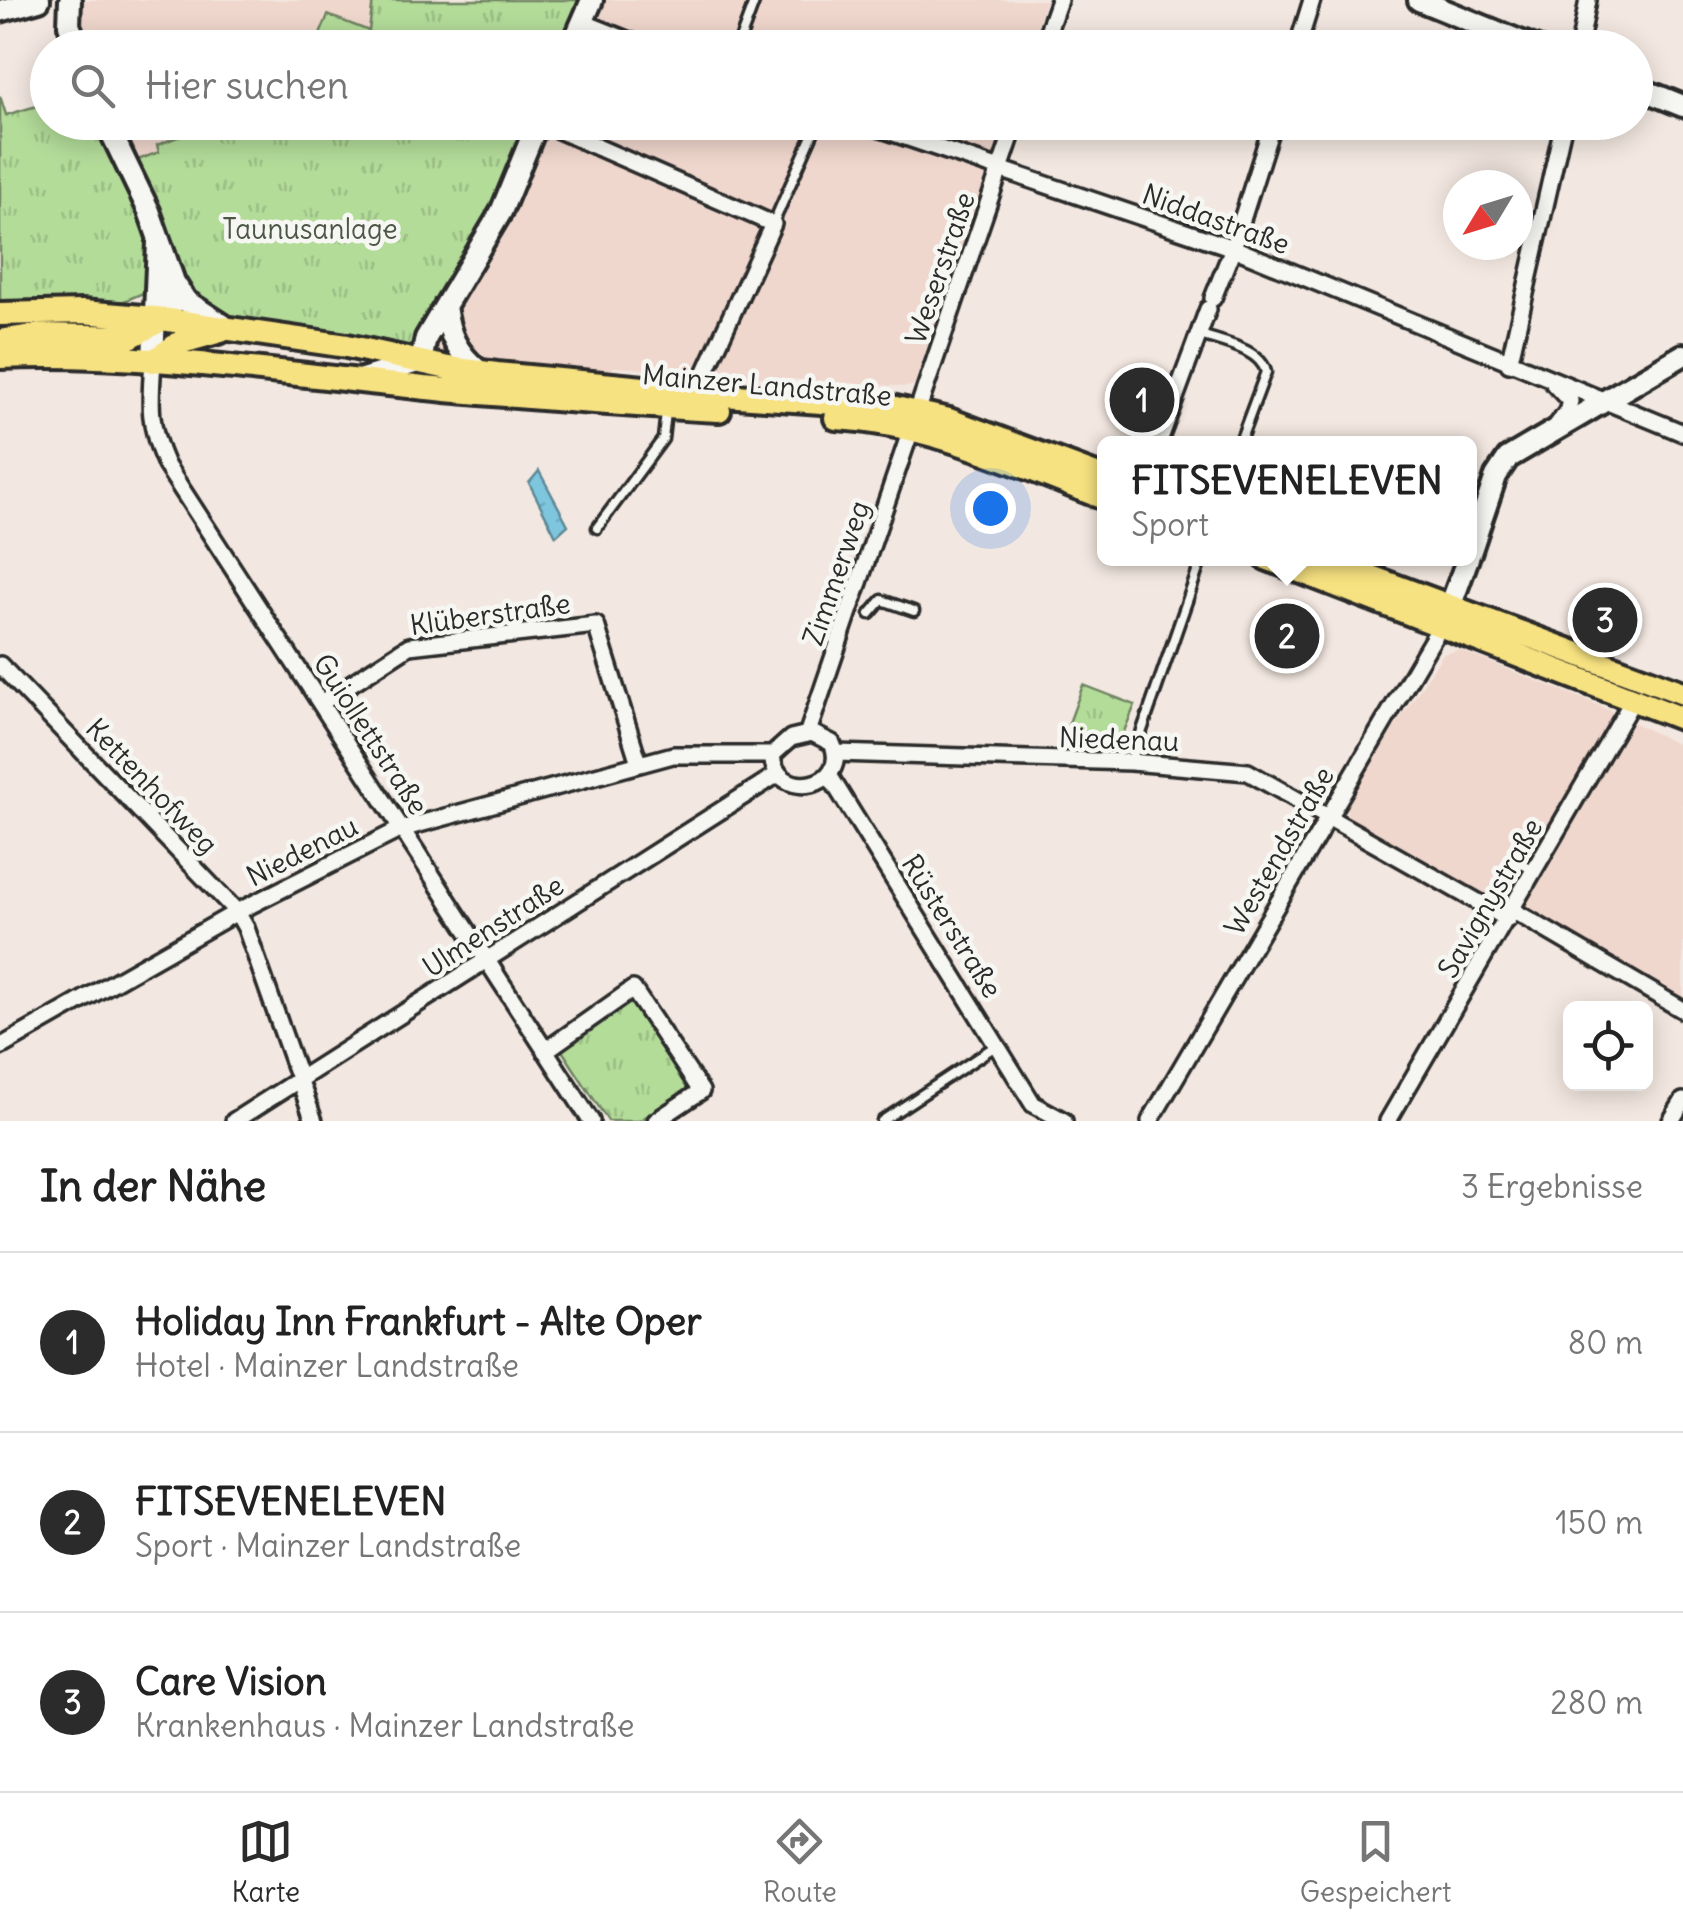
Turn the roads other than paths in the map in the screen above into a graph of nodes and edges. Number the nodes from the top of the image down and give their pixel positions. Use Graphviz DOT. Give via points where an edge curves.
graph roads {
  1 [pos="39,0"];
  2 [pos="70,0"];
  3 [pos="592,0"];
  4 [pos="754,0"];
  5 [pos="1059,0"];
  6 [pos="1312,0"];
  7 [pos="1418,0"];
  8 [pos="1588,0"];
  9 [pos="0,11"];
  10 [pos="582,22"];
  11 [pos="71,30"];
  12 [pos="579,30"];
  13 [pos="602,30"];
  14 [pos="743,30"];
  15 [pos="1048,30"];
  16 [pos="1303,30"];
  17 [pos="1492,30"];
  18 [pos="1583,30"];
  19 [pos="1653,94"];
  20 [pos="1683,106"];
  21 [pos="114,140"];
  22 [pos="531,140"];
  23 [pos="580,140"];
  24 [pos="810,140"];
  25 [pos="913,140"];
  26 [pos="1010,140"];
  27 [pos="1267,140"];
  28 [pos="1560,140"];
  29 [pos="999,170"];
  30 [pos="774,224"];
  31 [pos="1233,248"];
  32 [pos="165,278"];
  33 [pos="445,306"];
  34 [pos="0,314"];
  35 [pos="120,315"];
  36 [pos="157,321"];
  37 [pos="229,328"];
  38 [pos="1198,334"];
  39 [pos="0,340"];
  40 [pos="1683,355"];
  41 [pos="0,357"];
  42 [pos="169,357"];
  43 [pos="421,361"];
  44 [pos="1509,364"];
  45 [pos="479,371"];
  46 [pos="1547,378"];
  47 [pos="362,379"];
  48 [pos="445,390"];
  49 [pos="696,394"];
  50 [pos="1606,400"];
  51 [pos="667,407"];
  52 [pos="915,421"];
  53 [pos="1552,431"];
  54 [pos="1683,433"];
  55 [pos="1161,436"];
  56 [pos="1242,436"];
  57 [pos="1097,475"];
  58 [pos="1097,495"];
  59 [pos="596,528"];
  60 [pos="1477,533"];
  61 [pos="1199,566"];
  62 [pos="1287,566"];
  63 [pos="1337,566"];
  64 [pos="1465,566"];
  65 [pos="914,611"];
  66 [pos="870,614"];
  67 [pos="1446,617"];
  68 [pos="0,665"];
  69 [pos="1683,693"];
  70 [pos="1633,700"];
  71 [pos="321,703"];
  72 [pos="1683,720"];
  73 [pos="808,732"];
  74 [pos="836,752"];
  75 [pos="772,755"];
  76 [pos="1131,762"];
  77 [pos="639,763"];
  78 [pos="778,774"];
  79 [pos="829,775"];
  80 [pos="1328,815"];
  81 [pos="401,828"];
  82 [pos="1515,860"];
  83 [pos="1534,871"];
  84 [pos="237,912"];
  85 [pos="1510,915"];
  86 [pos="485,961"];
  87 [pos="1683,1010"];
  88 [pos="997,1045"];
  89 [pos="0,1048"];
  90 [pos="545,1052"];
  91 [pos="299,1080"];
  92 [pos="1683,1101"];
  93 [pos="1033,1104"];
  94 [pos="234,1121"];
  95 [pos="314,1121"];
  96 [pos="590,1121"];
  97 [pos="656,1121"];
  98 [pos="882,1121"];
  99 [pos="1024,1121"];
  100 [pos="1064,1121"];
  101 [pos="1150,1121"];
  102 [pos="1388,1121"];
  103 [pos="1671,1121"];
  1 -- 9 [label="main road"];
  2 -- 11 [label="main road"];
  3 -- 10 [label="main road"];
  4 -- 14 [label="lane"];
  5 -- 15 [label="street"];
  6 -- 16 [label="street"];
  7 -- 17 [label="main road"];
  8 -- 18 [label="street"];
  10 -- 12 [label="main road"];
  10 -- 13 [label="street"];
  19 -- 20 [label="main road"];
  21 -- 32 [label="main road" via="158,235"];
  22 -- 33 [label="main road" via="500,212"];
  23 -- 30 [label="street"];
  24 -- 30 [label="lane"];
  25 -- 29 [label="street, Niddastraße"];
  26 -- 29 [label="street, Weserstraße"];
  27 -- 31 [label="street"];
  28 -- 44 [label="street"];
  29 -- 31 [label="street, Niddastraße"];
  29 -- 52 [label="street, Weserstraße"];
  30 -- 49 [label="street"];
  31 -- 38 [label="street"];
  31 -- 44 [label="street, Niddastraße"];
  32 -- 35 [label="main road"];
  32 -- 36 [label="main road" via="171,307"];
  32 -- 37 [label="main road" via="204,316"];
  33 -- 43 [label="main road"];
  33 -- 45 [label="main road" via="453,344"];
  34 -- 35 [label="main road"];
  35 -- 36 [label="main road"];
  36 -- 37 [label="main road"];
  36 -- 39 [label="main road" via="130,337"];
  36 -- 42 [label="main road"];
  37 -- 42 [label="main road"];
  37 -- 43 [label="main road"];
  38 -- 55 [label="street"];
  38 -- 56 [label="lane" via="1264,363"];
  40 -- 50 [label="main road"];
  41 -- 42 [label="main road"];
  42 -- 47 [label="main road"];
  42 -- 71 [label="street, Guiollettstraße" via="149,416 155,441"];
  43 -- 45 [label="main road, Mainzer Landstraße"];
  43 -- 47 [label="main road"];
  43 -- 48 [label="main road"];
  44 -- 46 [label="street, Niddastraße"];
  45 -- 49 [label="main road, Mainzer Landstraße"];
  46 -- 50 [label="street, Niddastraße"];
  46 -- 53 [label="street" via="1570,401"];
  47 -- 48 [label="main road, Mainzer Landstraße"];
  48 -- 51 [label="main road, Mainzer Landstraße"];
  49 -- 52 [label="main road, Mainzer Landstraße" via="891,407"];
  50 -- 53 [label="main road"];
  50 -- 54 [label="street, Niddastraße"];
  51 -- 52 [label="main road, Mainzer Landstraße"];
  51 -- 59 [label="lane" via="663,438"];
  52 -- 57 [label="main road, Mainzer Landstraße" via="948,420"];
  52 -- 58 [label="main road, Mainzer Landstraße"];
  52 -- 73 [label="street, Zimmerweg"];
  53 -- 60 [label="main road" via="1500,468"];
  61 -- 76 [label="lane"];
  62 -- 67 [label="main road" via="1403,610"];
  63 -- 67 [label="main road"];
  64 -- 67 [label="main road"];
  65 -- 66 [label="lane" via="882,600"];
  67 -- 69 [label="main road"];
  67 -- 70 [label="main road"];
  67 -- 80 [label="street, Westendstraße"];
  68 -- 84 [label="street, Kettenhofweg"];
  70 -- 72 [label="main road"];
  70 -- 83 [label="street, Savignystraße"];
  71 -- 77 [label="street, Klüberstraße" via="410,646 596,625"];
  71 -- 81 [label="street, Guiollettstraße"];
  73 -- 74 [label="street" via="829,740"];
  73 -- 75 [label="street"];
  74 -- 76 [label="street, Niedenau"];
  74 -- 79 [label="street"];
  75 -- 77 [label="street, Niedenau" via="673,755"];
  75 -- 78 [label="street"];
  76 -- 80 [label="street, Niedenau" via="1248,772"];
  77 -- 81 [label="street, Niedenau"];
  78 -- 79 [label="street" via="798,786"];
  78 -- 86 [label="street, Ulmenstraße"];
  79 -- 88 [label="street, Rüsterstraße"];
  80 -- 85 [label="street, Niedenau"];
  80 -- 101 [label="street, Westendstraße"];
  81 -- 84 [label="street, Niedenau"];
  81 -- 86 [label="street, Guiollettstraße"];
  82 -- 83 [label="lane"];
  83 -- 85 [label="street, Savignystraße"];
  84 -- 89 [label="street, Niedenau"];
  84 -- 91 [label="street, Kettenhofweg"];
  85 -- 87 [label="street, Niedenau"];
  85 -- 102 [label="street, Savignystraße"];
  86 -- 90 [label="street, Guiollettstraße"];
  86 -- 91 [label="street, Ulmenstraße"];
  88 -- 93 [label="street, Rüsterstraße"];
  88 -- 98 [label="lane"];
  90 -- 96 [label="street, Guiollettstraße"];
  90 -- 97 [label="street" via="633,989 701,1091"];
  91 -- 94 [label="street, Ulmenstraße"];
  91 -- 95 [label="street, Kettenhofweg"];
  92 -- 103 [label="street"];
  93 -- 99 [label="street"];
  93 -- 100 [label="street"];
}
